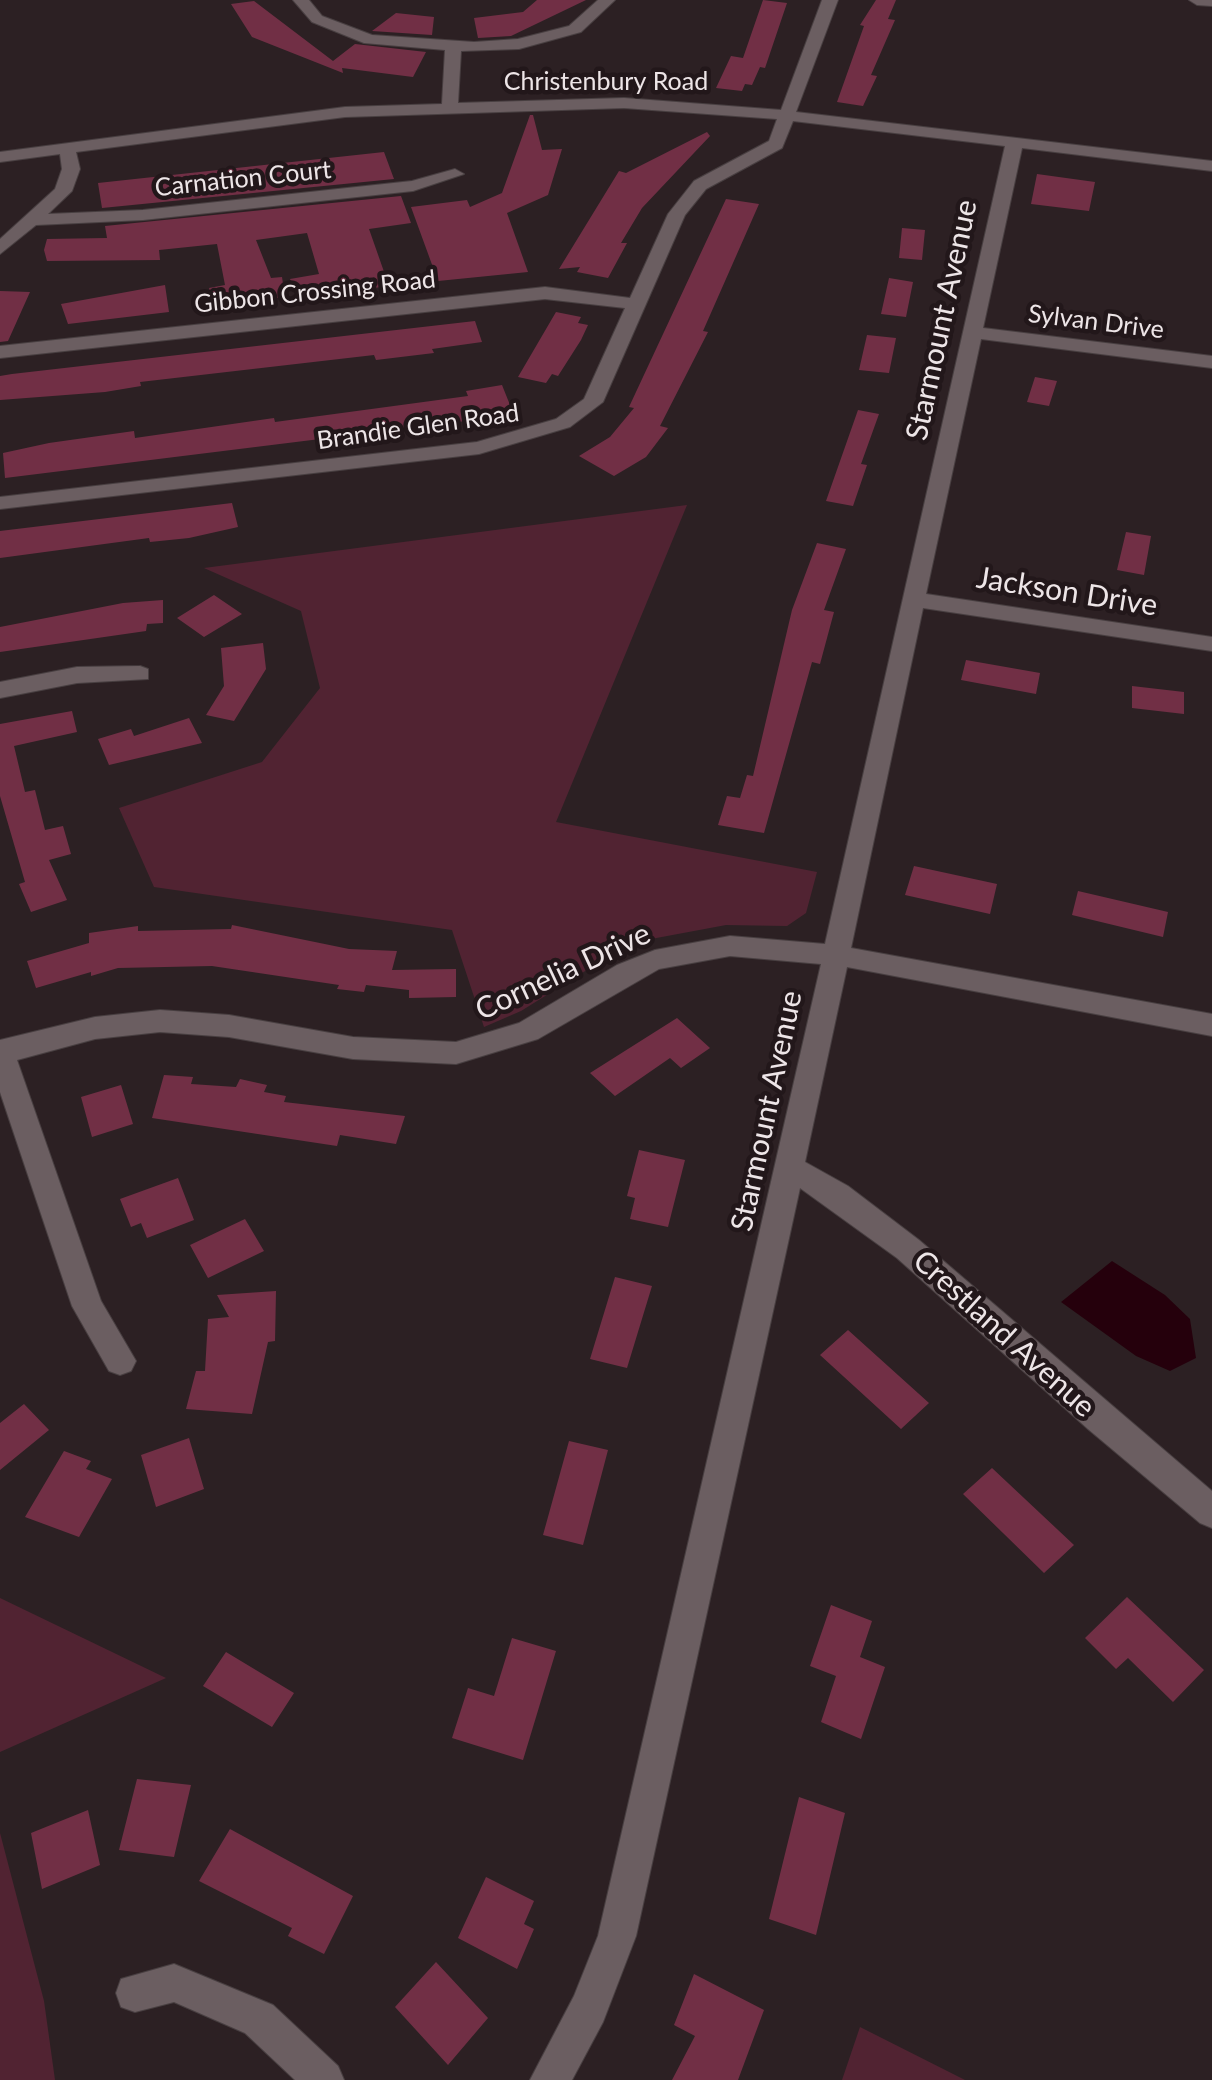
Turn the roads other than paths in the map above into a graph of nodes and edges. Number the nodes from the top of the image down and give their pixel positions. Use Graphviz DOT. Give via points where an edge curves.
graph roads {
  1 [pos="301,0"];
  2 [pos="606,0"];
  3 [pos="830,0"];
  4 [pos="1197,0"];
  5 [pos="1212,2"];
  6 [pos="453,47"];
  7 [pos="450,107"];
  8 [pos="789,116"];
  9 [pos="1014,144"];
  10 [pos="67,148"];
  11 [pos="0,158"];
  12 [pos="1212,166"];
  13 [pos="455,174"];
  14 [pos="35,220"];
  15 [pos="0,248"];
  16 [pos="636,304"];
  17 [pos="973,332"];
  18 [pos="0,352"];
  19 [pos="1212,362"];
  20 [pos="0,502"];
  21 [pos="914,598"];
  22 [pos="1212,644"];
  23 [pos="140,674"];
  24 [pos="0,690"];
  25 [pos="834,956"];
  26 [pos="1212,1025"];
  27 [pos="0,1052"];
  28 [pos="788,1167"];
  29 [pos="120,1360"];
  30 [pos="1212,1512"];
  31 [pos="135,1994"];
  32 [pos="324,2080"];
  33 [pos="550,2080"];
  1 -- 6 [label="street" via="340,32 394,45"];
  2 -- 6 [label="street" via="586,22 546,38"];
  3 -- 8 [label="street, Brandie Glen Road"];
  4 -- 5 [label="street"];
  6 -- 7 [label="street"];
  7 -- 8 [label="street, Christenbury Road" via="674,104"];
  7 -- 10 [label="street, Christenbury Road" via="314,114"];
  8 -- 9 [label="street, Christenbury Road"];
  8 -- 16 [label="street, Brandie Glen Road" via="776,144 700,185 677,214"];
  9 -- 12 [label="street, Christenbury Road"];
  9 -- 17 [label="street, Starmount Avenue"];
  10 -- 11 [label="street, Christenbury Road"];
  10 -- 14 [label="street" via="69,182"];
  13 -- 14 [label="street, Carnation Court" via="413,186"];
  14 -- 15 [label="street"];
  16 -- 18 [label="street, Gibbon Crossing Road" via="545,293"];
  16 -- 20 [label="street, Brandie Glen Road" via="593,402 529,437"];
  17 -- 19 [label="street, Sylvan Drive"];
  17 -- 21 [label="street, Starmount Avenue"];
  21 -- 22 [label="street, Jackson Drive"];
  21 -- 25 [label="street, Starmount Avenue"];
  23 -- 24 [label="street" via="77,675"];
  25 -- 26 [label="street, Cornelia Drive"];
  25 -- 27 [label="street, Cornelia Drive" via="730,946 655,960 528,1031 456,1053 353,1048 160,1021 95,1028"];
  25 -- 28 [label="street, Starmount Avenue"];
  27 -- 29 [label="street" via="87,1306"];
  28 -- 30 [label="street, Crestland Avenue" via="838,1195 908,1249"];
  28 -- 33 [label="street, Starmount Avenue" via="617,1936 590,2008"];
  31 -- 32 [label="street" via="174,1983 259,2020"];
}
